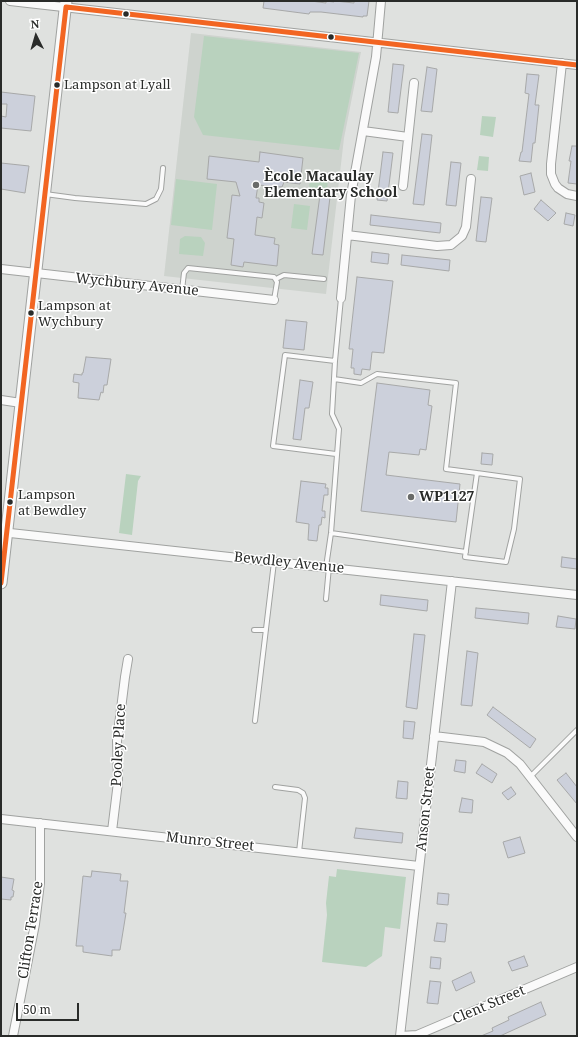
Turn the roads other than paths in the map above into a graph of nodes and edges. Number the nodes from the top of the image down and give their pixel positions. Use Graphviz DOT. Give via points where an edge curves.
graph roads {
  1 [pos="10,1"];
  2 [pos="381,1"];
  3 [pos="66,4"];
  4 [pos="377,42"];
  5 [pos="562,63"];
  6 [pos="577,65"];
  7 [pos="414,83"];
  8 [pos="363,131"];
  9 [pos="408,137"];
  10 [pos="163,168"];
  11 [pos="471,179"];
  12 [pos="403,186"];
  13 [pos="45,194"];
  14 [pos="577,196"];
  15 [pos="347,235"];
  16 [pos="1,269"];
  17 [pos="36,273"];
  18 [pos="276,279"];
  19 [pos="324,279"];
  20 [pos="182,290"];
  21 [pos="341,298"];
  22 [pos="274,300"];
  23 [pos="335,361"];
  24 [pos="334,379"];
  25 [pos="1,400"];
  26 [pos="21,403"];
  27 [pos="336,454"];
  28 [pos="477,473"];
  29 [pos="4,532"];
  30 [pos="331,533"];
  31 [pos="466,552"];
  32 [pos="274,562"];
  33 [pos="328,567"];
  34 [pos="452,581"];
  35 [pos="1,583"];
  36 [pos="577,595"];
  37 [pos="326,599"];
  38 [pos="254,630"];
  39 [pos="266,630"];
  40 [pos="128,659"];
  41 [pos="255,721"];
  42 [pos="577,730"];
  43 [pos="434,736"];
  44 [pos="530,777"];
  45 [pos="275,787"];
  46 [pos="1,819"];
  47 [pos="40,824"];
  48 [pos="112,831"];
  49 [pos="577,837"];
  50 [pos="299,852"];
  51 [pos="419,866"];
  52 [pos="577,967"];
  53 [pos="13,1036"];
  54 [pos="400,1036"];
  1 -- 3 [label="street"];
  2 -- 4 [label="street"];
  3 -- 4 [label="street"];
  3 -- 13 [label="street"];
  4 -- 5 [label="street"];
  4 -- 8 [label="street"];
  5 -- 6 [label="street"];
  5 -- 14 [label="street" via="551,174 558,188 567,194"];
  7 -- 9 [label="street"];
  8 -- 9 [label="street"];
  8 -- 15 [label="street"];
  9 -- 12 [label="street"];
  10 -- 13 [label="lane" via="161,189 156,199 146,204"];
  11 -- 15 [label="street" via="466,227 462,236 451,245 437,246"];
  13 -- 17 [label="street"];
  15 -- 21 [label="street"];
  16 -- 17 [label="street, Wychbury Avenue"];
  17 -- 20 [label="street, Wychbury Avenue"];
  17 -- 26 [label="street"];
  18 -- 19 [label="lane" via="284,275"];
  18 -- 20 [label="lane" via="188,268 184,273"];
  18 -- 22 [label="lane"];
  20 -- 22 [label="street, Wychbury Avenue"];
  21 -- 23 [label="lane"];
  23 -- 24 [label="lane"];
  23 -- 27 [label="lane" via="285,355 273,446"];
  24 -- 27 [label="lane" via="332,414 339,430"];
  24 -- 28 [label="lane" via="361,383 378,374 456,383 446,469"];
  25 -- 26 [label="street"];
  26 -- 29 [label="street"];
  27 -- 30 [label="lane"];
  28 -- 31 [label="lane"];
  28 -- 31 [label="lane" via="520,479 514,529 506,562 465,557"];
  29 -- 32 [label="street, Bewdley Avenue"];
  29 -- 35 [label="street"];
  30 -- 31 [label="lane"];
  30 -- 33 [label="lane"];
  32 -- 33 [label="street, Bewdley Avenue"];
  32 -- 39 [label="lane"];
  33 -- 34 [label="street, Bewdley Avenue"];
  33 -- 37 [label="lane"];
  34 -- 36 [label="street, Bewdley Avenue"];
  34 -- 43 [label="street, Anson Street"];
  38 -- 39 [label="lane"];
  39 -- 41 [label="lane"];
  40 -- 48 [label="street, Pooley Place" via="117,741 118,777"];
  42 -- 44 [label="lane"];
  43 -- 44 [label="street" via="492,744 514,758"];
  43 -- 51 [label="street, Anson Street"];
  44 -- 49 [label="street"];
  45 -- 50 [label="lane" via="298,790 305,798"];
  46 -- 47 [label="street, Munro Street"];
  47 -- 48 [label="street, Munro Street"];
  47 -- 53 [label="street, Clifton Terrace" via="40,883 35,924"];
  48 -- 50 [label="street, Munro Street"];
  50 -- 51 [label="street, Munro Street"];
  51 -- 54 [label="street, Anson Street"];
  52 -- 54 [label="street, Clent Street" via="417,1035"];
}
